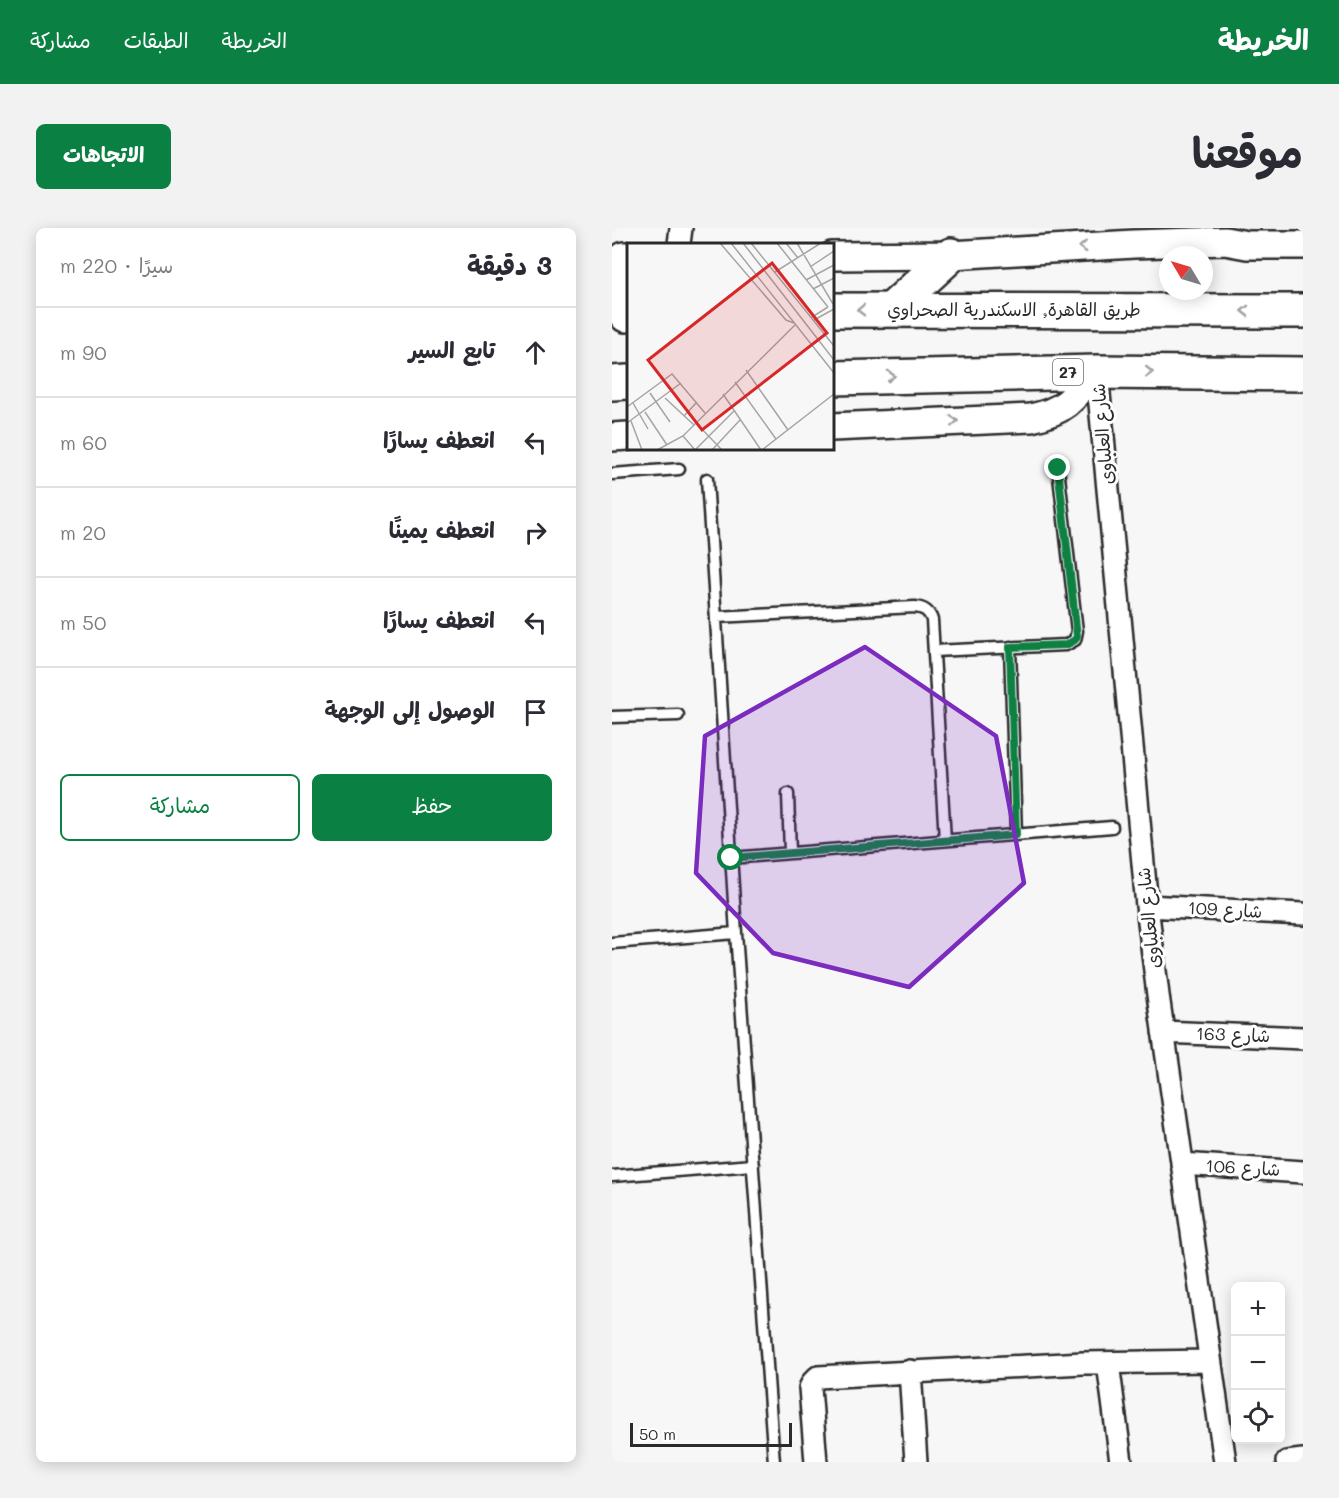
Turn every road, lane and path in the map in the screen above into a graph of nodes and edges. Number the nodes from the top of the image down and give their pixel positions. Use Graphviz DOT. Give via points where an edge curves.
graph roads {
  1 [pos="681,228"];
  2 [pos="1303,233"];
  3 [pos="1135,236"];
  4 [pos="1166,236"];
  5 [pos="1225,241"];
  6 [pos="679,243"];
  7 [pos="1303,245"];
  8 [pos="951,255"];
  9 [pos="834,256"];
  10 [pos="622,259"];
  11 [pos="892,309"];
  12 [pos="834,310"];
  13 [pos="1303,311"];
  14 [pos="622,314"];
  15 [pos="1093,372"];
  16 [pos="1303,374"];
  17 [pos="834,378"];
  18 [pos="627,382"];
  19 [pos="612,383"];
  20 [pos="834,427"];
  21 [pos="627,436"];
  22 [pos="612,437"];
  23 [pos="1058,468"];
  24 [pos="679,469"];
  25 [pos="612,474"];
  26 [pos="707,479"];
  27 [pos="716,617"];
  28 [pos="1010,647"];
  29 [pos="934,651"];
  30 [pos="678,715"];
  31 [pos="612,717"];
  32 [pos="788,794"];
  33 [pos="1112,827"];
  34 [pos="1016,835"];
  35 [pos="945,840"];
  36 [pos="790,853"];
  37 [pos="731,858"];
  38 [pos="1147,906"];
  39 [pos="1303,914"];
  40 [pos="736,933"];
  41 [pos="612,943"];
  42 [pos="1164,1032"];
  43 [pos="1303,1038"];
  44 [pos="1182,1164"];
  45 [pos="753,1165"];
  46 [pos="1303,1172"];
  47 [pos="612,1176"];
  48 [pos="1210,1360"];
  49 [pos="1108,1363"];
  50 [pos="910,1371"];
  51 [pos="1303,1460"];
  52 [pos="774,1462"];
  53 [pos="816,1462"];
  54 [pos="916,1462"];
  55 [pos="1121,1462"];
  56 [pos="1225,1462"];
  57 [pos="1287,1462"];
  1 -- 6 [label="street"];
  2 -- 5 [label="street" via="1248,234"];
  3 -- 4 [label="street"];
  3 -- 8 [label="street, one-way"];
  4 -- 5 [label="street"];
  5 -- 7 [label="street"];
  8 -- 9 [label="street"];
  8 -- 11 [label="highway"];
  10 -- 14 [label="highway"];
  11 -- 12 [label="highway, طريق القاهرة, الاسكندرية الصحراوي, one-way"];
  13 -- 11 [label="highway, طريق القاهرة, الاسكندرية الصحراوي, one-way"];
  15 -- 16 [label="highway, 27, one-way"];
  17 -- 15 [label="highway, 27, one-way"];
  20 -- 15 [label="street, one-way" via="1031,418 1067,404"];
  15 -- 38 [label="street, شارع العلباوى"];
  18 -- 19 [label="highway"];
  21 -- 22 [label="street"];
  23 -- 28 [label="lane" via="1077,636 1066,645"];
  24 -- 25 [label="lane"];
  26 -- 27 [label="lane"];
  27 -- 29 [label="lane" via="921,608 932,620"];
  27 -- 37 [label="lane"];
  28 -- 29 [label="lane"];
  28 -- 34 [label="lane"];
  29 -- 35 [label="lane"];
  30 -- 31 [label="lane"];
  32 -- 36 [label="lane"];
  33 -- 34 [label="lane"];
  34 -- 35 [label="lane"];
  35 -- 36 [label="lane"];
  36 -- 37 [label="lane"];
  37 -- 40 [label="lane"];
  38 -- 39 [label="street, شارع 109"];
  38 -- 42 [label="street, شارع العلباوى"];
  40 -- 41 [label="lane"];
  40 -- 45 [label="lane"];
  42 -- 43 [label="street, شارع 163"];
  42 -- 44 [label="street, شارع العلباوى"];
  44 -- 46 [label="street, شارع 106"];
  44 -- 48 [label="street, شارع العلباوى"];
  45 -- 47 [label="lane"];
  45 -- 52 [label="lane"];
  48 -- 49 [label="street"];
  48 -- 56 [label="street, شارع العلباوى"];
  49 -- 50 [label="street"];
  49 -- 55 [label="street"];
  50 -- 53 [label="street" via="818,1377 810,1388"];
  50 -- 54 [label="street"];
  51 -- 57 [label="street"];
}
